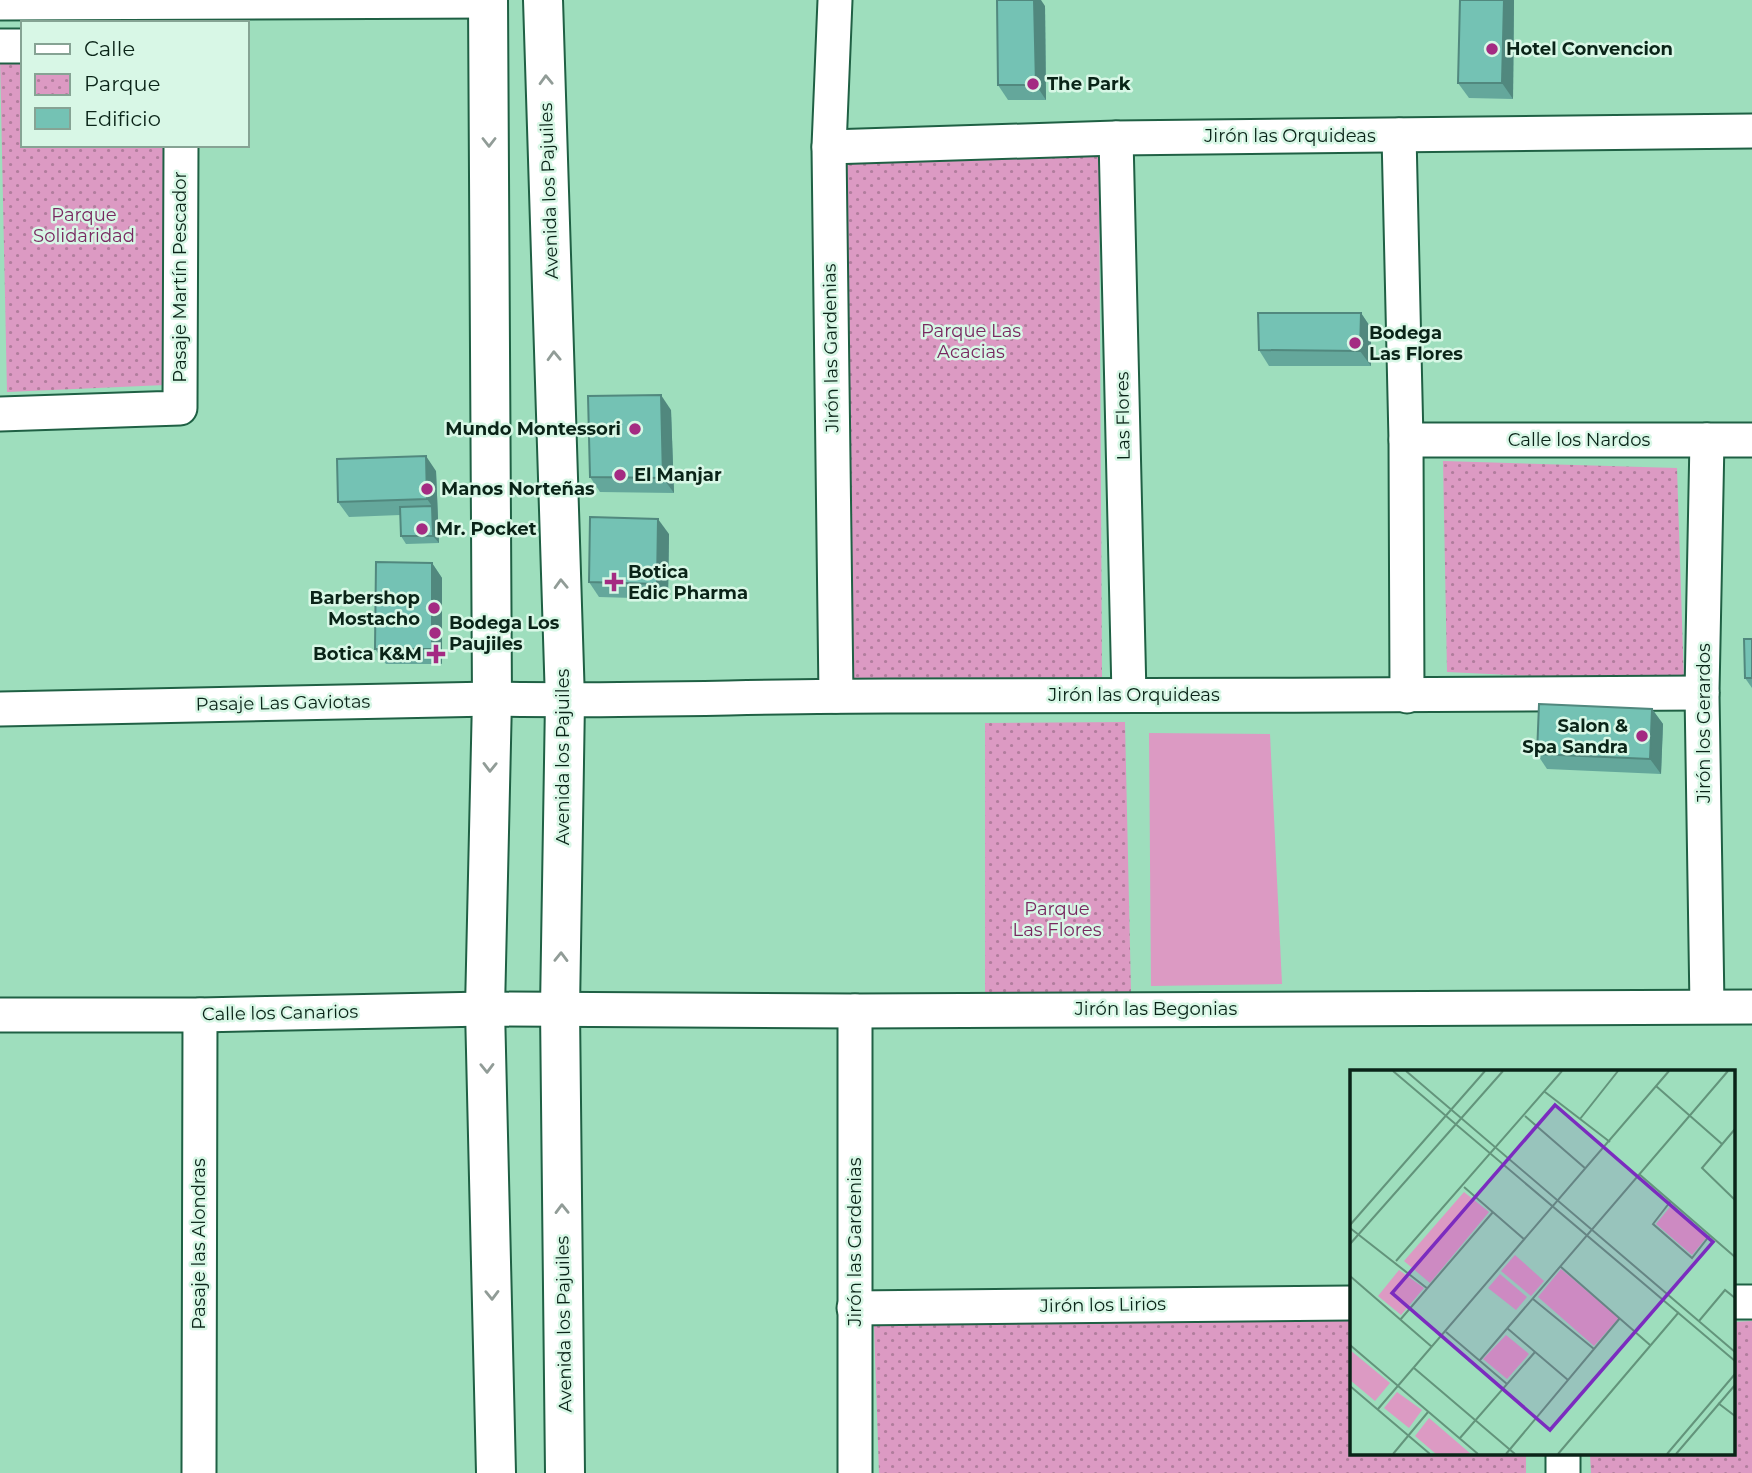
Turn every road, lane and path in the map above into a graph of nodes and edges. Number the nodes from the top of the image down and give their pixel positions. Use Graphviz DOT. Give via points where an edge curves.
graph roads {
  1 [pos="488,0"];
  2 [pos="543,0"];
  3 [pos="835,0"];
  4 [pos="0,3"];
  5 [pos="0,46"];
  6 [pos="21,46"];
  7 [pos="1752,131"];
  8 [pos="1399,135"];
  9 [pos="1116,138"];
  10 [pos="181,147"];
  11 [pos="829,147"];
  12 [pos="0,414"];
  13 [pos="1406,440"];
  14 [pos="1707,440"];
  15 [pos="1752,440"];
  16 [pos="1702,693"];
  17 [pos="1129,695"];
  18 [pos="836,696"];
  19 [pos="1407,696"];
  20 [pos="492,699"];
  21 [pos="565,701"];
  22 [pos="0,709"];
  23 [pos="1707,1006"];
  24 [pos="1752,1007"];
  25 [pos="485,1009"];
  26 [pos="560,1009"];
  27 [pos="855,1011"];
  28 [pos="0,1015"];
  29 [pos="200,1015"];
  30 [pos="1734,1301"];
  31 [pos="1752,1302"];
  32 [pos="1350,1303"];
  33 [pos="855,1308"];
  34 [pos="199,1473"];
  35 [pos="496,1473"];
  36 [pos="565,1473"];
  37 [pos="855,1473"];
  1 -- 4 [label="street"];
  1 -- 20 [label="street, one-way"];
  21 -- 2 [label="street, Avenida los Pajuiles, one-way"];
  3 -- 11 [label="street, Jirón las Gardenias"];
  5 -- 6 [label="street"];
  7 -- 8 [label="street, Jirón las Orquideas"];
  8 -- 9 [label="street, Jirón las Orquideas"];
  8 -- 13 [label="street"];
  9 -- 11 [label="street, Jirón las Orquideas"];
  9 -- 17 [label="street, Las Flores"];
  10 -- 12 [label="street, Pasaje Martín Pescador" via="180,408"];
  11 -- 18 [label="street, Jirón las Gardenias"];
  13 -- 14 [label="street, Calle los Nardos"];
  13 -- 19 [label="street"];
  14 -- 15 [label="street, Calle los Nardos"];
  14 -- 16 [label="street, Jirón los Gerardos"];
  16 -- 19 [label="street, Jirón las Orquideas"];
  16 -- 23 [label="street, Jirón los Gerardos"];
  17 -- 18 [label="street, Jirón las Orquideas"];
  17 -- 19 [label="street, Jirón las Orquideas"];
  18 -- 21 [label="street, Jirón las Orquideas"];
  20 -- 21 [label="street, Pasaje Las Gaviotas"];
  20 -- 22 [label="street, Pasaje Las Gaviotas"];
  20 -- 25 [label="street, one-way"];
  26 -- 21 [label="street, Avenida los Pajuiles, one-way"];
  23 -- 24 [label="street, Jirón las Begonias"];
  23 -- 27 [label="street, Jirón las Begonias"];
  25 -- 26 [label="street, Calle los Canarios"];
  25 -- 29 [label="street, Calle los Canarios"];
  25 -- 35 [label="street, one-way"];
  26 -- 27 [label="street, Jirón las Begonias"];
  36 -- 26 [label="street, Avenida los Pajuiles, one-way"];
  27 -- 33 [label="street, Jirón las Gardenias"];
  28 -- 29 [label="street, Calle los Canarios"];
  29 -- 34 [label="street, Pasaje las Alondras"];
  30 -- 31 [label="street"];
  32 -- 33 [label="street, Jirón los Lirios"];
  33 -- 37 [label="street, Jirón las Gardenias"];
}
